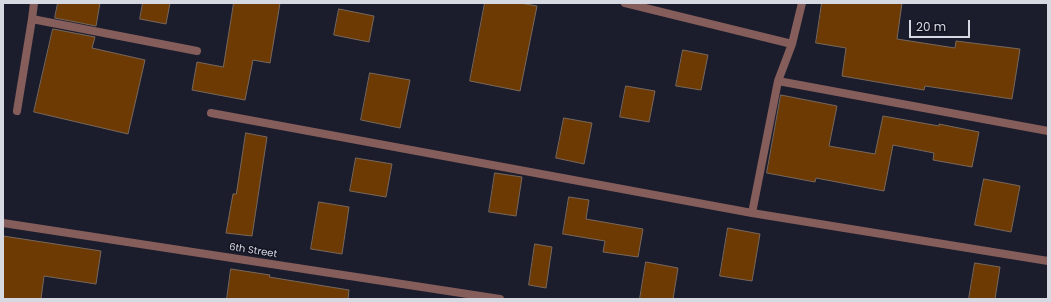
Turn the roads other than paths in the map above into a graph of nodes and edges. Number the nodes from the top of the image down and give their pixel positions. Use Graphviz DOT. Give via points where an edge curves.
graph roads {
  1 [pos="34,3"];
  2 [pos="625,3"];
  3 [pos="802,3"];
  4 [pos="32,19"];
  5 [pos="792,44"];
  6 [pos="197,51"];
  7 [pos="778,81"];
  8 [pos="17,111"];
  9 [pos="211,113"];
  10 [pos="1048,131"];
  11 [pos="752,213"];
  12 [pos="3,223"];
  13 [pos="1048,261"];
  14 [pos="500,299"];
  1 -- 4 [label="street"];
  2 -- 5 [label="street"];
  3 -- 5 [label="street"];
  4 -- 6 [label="street"];
  4 -- 8 [label="street"];
  5 -- 7 [label="street"];
  7 -- 10 [label="street"];
  7 -- 11 [label="street"];
  9 -- 11 [label="street"];
  11 -- 13 [label="street"];
  12 -- 14 [label="street, 6th Street"];
}
